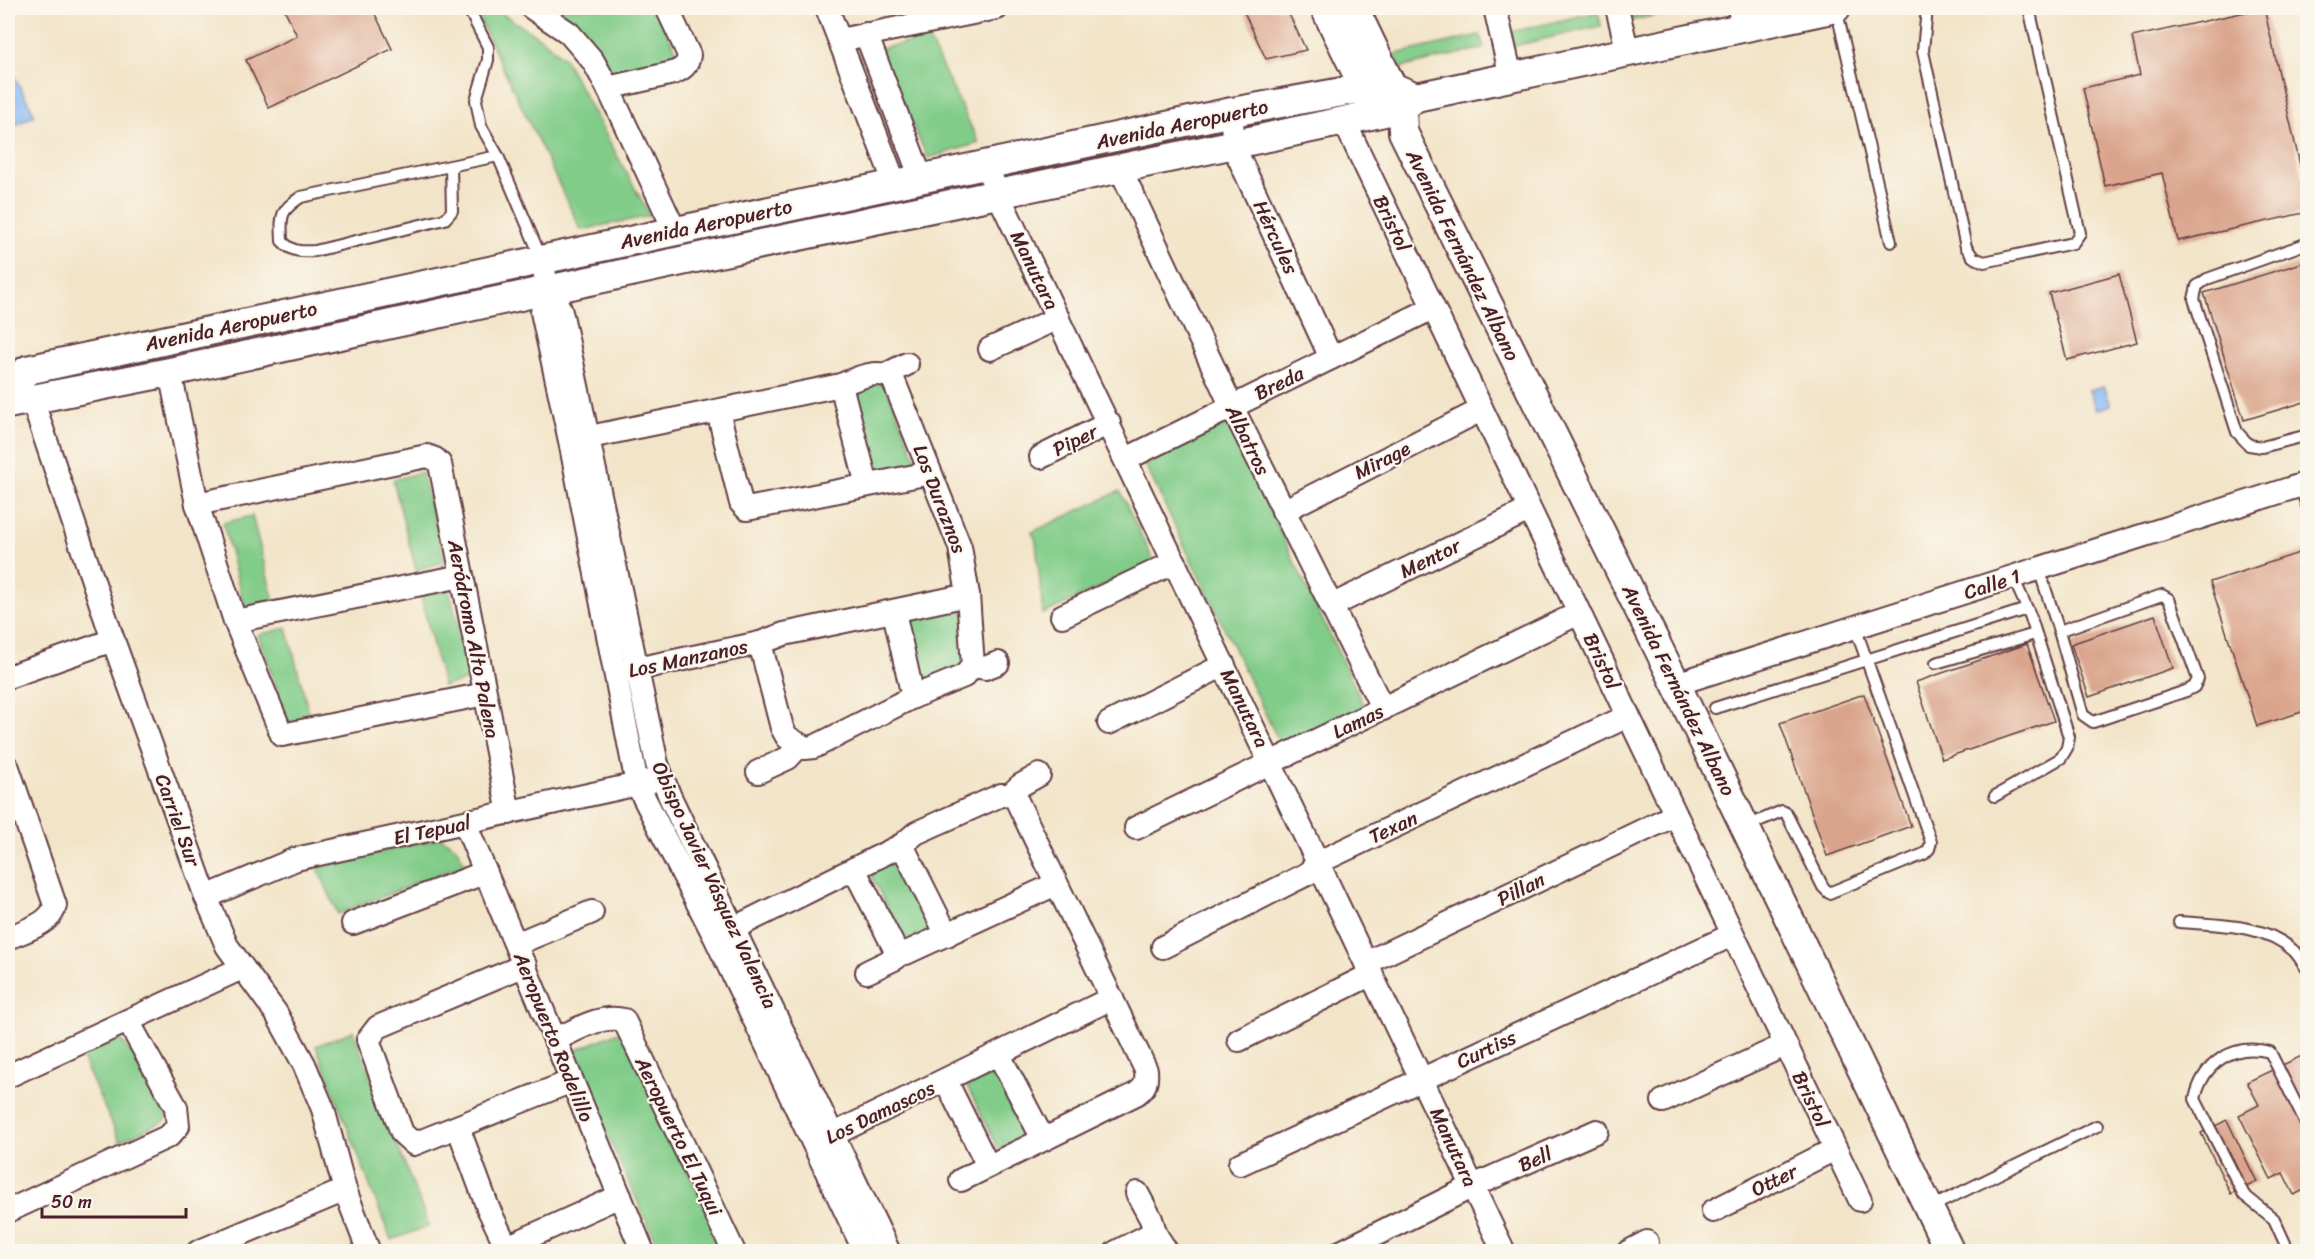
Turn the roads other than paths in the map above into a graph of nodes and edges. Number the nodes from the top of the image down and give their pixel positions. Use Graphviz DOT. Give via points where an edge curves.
graph roads {
  1 [pos="468,8"];
  2 [pos="532,8"];
  3 [pos="667,8"];
  4 [pos="827,8"];
  5 [pos="997,8"];
  6 [pos="1325,8"];
  7 [pos="1354,8"];
  8 [pos="1495,8"];
  9 [pos="1617,8"];
  10 [pos="1836,8"];
  11 [pos="1927,8"];
  12 [pos="2029,8"];
  13 [pos="1741,17"];
  14 [pos="866,34"];
  15 [pos="840,40"];
  16 [pos="1628,52"];
  17 [pos="1511,77"];
  18 [pos="608,88"];
  19 [pos="1364,88"];
  20 [pos="1398,108"];
  21 [pos="1232,112"];
  22 [pos="1344,121"];
  23 [pos="1233,145"];
  24 [pos="498,156"];
  25 [pos="986,165"];
  26 [pos="451,166"];
  27 [pos="1120,168"];
  28 [pos="908,181"];
  29 [pos="998,194"];
  30 [pos="675,231"];
  31 [pos="1891,242"];
  32 [pos="2307,243"];
  33 [pos="542,260"];
  34 [pos="548,291"];
  35 [pos="1433,308"];
  36 [pos="1058,318"];
  37 [pos="990,349"];
  38 [pos="1331,358"];
  39 [pos="907,364"];
  40 [pos="27,370"];
  41 [pos="171,372"];
  42 [pos="887,374"];
  43 [pos="841,385"];
  44 [pos="16,399"];
  45 [pos="1232,407"];
  46 [pos="1482,410"];
  47 [pos="718,411"];
  48 [pos="1109,423"];
  49 [pos="2307,435"];
  50 [pos="579,439"];
  51 [pos="1041,457"];
  52 [pos="1126,459"];
  53 [pos="930,473"];
  54 [pos="2303,484"];
  55 [pos="867,485"];
  56 [pos="197,504"];
  57 [pos="2307,508"];
  58 [pos="1529,510"];
  59 [pos="1283,511"];
  60 [pos="1175,562"];
  61 [pos="2039,569"];
  62 [pos="462,576"];
  63 [pos="2013,577"];
  64 [pos="968,595"];
  65 [pos="1331,606"];
  66 [pos="2027,609"];
  67 [pos="894,612"];
  68 [pos="1579,613"];
  69 [pos="1062,616"];
  70 [pos="235,621"];
  71 [pos="1855,627"];
  72 [pos="2059,631"];
  73 [pos="2036,634"];
  74 [pos="113,640"];
  75 [pos="760,643"];
  76 [pos="1867,659"];
  77 [pos="998,663"];
  78 [pos="1936,663"];
  79 [pos="1224,665"];
  80 [pos="973,666"];
  81 [pos="626,671"];
  82 [pos="8,677"];
  83 [pos="1676,684"];
  84 [pos="485,694"];
  85 [pos="912,697"];
  86 [pos="1715,708"];
  87 [pos="1383,709"];
  88 [pos="1628,716"];
  89 [pos="1109,723"];
  90 [pos="799,746"];
  91 [pos="1271,763"];
  92 [pos="8,768"];
  93 [pos="758,772"];
  94 [pos="1039,775"];
  95 [pos="663,778"];
  96 [pos="638,784"];
  97 [pos="1010,795"];
  98 [pos="1995,796"];
  99 [pos="14,809"];
  100 [pos="509,813"];
  101 [pos="1675,815"];
  102 [pos="465,823"];
  103 [pos="1746,827"];
  104 [pos="1136,828"];
  105 [pos="902,845"];
  106 [pos="1319,862"];
  107 [pos="854,869"];
  108 [pos="486,872"];
  109 [pos="1056,884"];
  110 [pos="206,897"];
  111 [pos="592,912"];
  112 [pos="2179,922"];
  113 [pos="353,923"];
  114 [pos="724,933"];
  115 [pos="947,935"];
  116 [pos="1732,935"];
  117 [pos="8,939"];
  118 [pos="516,944"];
  119 [pos="1163,947"];
  120 [pos="900,953"];
  121 [pos="525,965"];
  122 [pos="242,968"];
  123 [pos="1369,969"];
  124 [pos="2307,970"];
  125 [pos="867,972"];
  126 [pos="1112,998"];
  127 [pos="128,1021"];
  128 [pos="555,1040"];
  129 [pos="1239,1040"];
  130 [pos="1785,1045"];
  131 [pos="999,1055"];
  132 [pos="8,1076"];
  133 [pos="1422,1078"];
  134 [pos="572,1081"];
  135 [pos="946,1081"];
  136 [pos="1663,1101"];
  137 [pos="2097,1126"];
  138 [pos="458,1127"];
  139 [pos="2307,1128"];
  140 [pos="1597,1131"];
  141 [pos="824,1139"];
  142 [pos="1043,1140"];
  143 [pos="1835,1149"];
  144 [pos="1240,1164"];
  145 [pos="988,1166"];
  146 [pos="962,1180"];
  147 [pos="1473,1186"];
  148 [pos="345,1190"];
  149 [pos="1137,1193"];
  150 [pos="620,1196"];
  151 [pos="1860,1200"];
  152 [pos="1929,1209"];
  153 [pos="1713,1210"];
  154 [pos="8,1211"];
  155 [pos="1161,1243"];
  156 [pos="221,1247"];
  157 [pos="508,1249"];
  158 [pos="198,1251"];
  159 [pos="369,1251"];
  160 [pos="643,1251"];
  161 [pos="734,1251"];
  162 [pos="865,1251"];
  163 [pos="889,1251"];
  164 [pos="1116,1251"];
  165 [pos="1341,1251"];
  166 [pos="1504,1251"];
  167 [pos="1950,1251"];
  168 [pos="2289,1251"];
  1 -- 24 [label="lane" via="488,47 476,100 481,126"];
  2 -- 18 [label="street" via="579,42"];
  3 -- 18 [label="street" via="689,55 688,62 674,73"];
  4 -- 15 [label="street"];
  5 -- 14 [label="street"];
  6 -- 19 [label="street"];
  7 -- 20 [label="street, Avenida Fernández Albano"];
  8 -- 17 [label="street"];
  9 -- 16 [label="street"];
  10 -- 13 [label="street, Avenida Aeropuerto"];
  10 -- 31 [label="lane"];
  11 -- 12 [label="lane" via="1923,51 1966,247 1973,257 1984,262 2073,243 2080,233"];
  13 -- 16 [label="street, Avenida Aeropuerto"];
  14 -- 15 [label="street"];
  14 -- 28 [label="street"];
  15 -- 28 [label="street"];
  16 -- 17 [label="street, Avenida Aeropuerto"];
  17 -- 20 [label="street, Avenida Aeropuerto"];
  18 -- 30 [label="street"];
  19 -- 20 [label="street, Avenida Aeropuerto"];
  19 -- 21 [label="street, Avenida Aeropuerto"];
  20 -- 22 [label="street, Avenida Aeropuerto"];
  20 -- 83 [label="street, Avenida Fernández Albano"];
  21 -- 23 [label="street, Hércules"];
  21 -- 25 [label="street, Avenida Aeropuerto"];
  22 -- 23 [label="street, Avenida Aeropuerto"];
  22 -- 35 [label="street, Bristol"];
  23 -- 27 [label="street, Avenida Aeropuerto"];
  23 -- 38 [label="street, Hércules"];
  24 -- 26 [label="lane"];
  24 -- 33 [label="lane"];
  25 -- 28 [label="street, Avenida Aeropuerto"];
  25 -- 29 [label="street, Manutara"];
  26 -- 26 [label="lane" via="452,211 445,219 315,251 298,252 282,241 281,218 287,206 301,197"];
  27 -- 29 [label="street, Avenida Aeropuerto"];
  27 -- 45 [label="street, Albatros"];
  28 -- 30 [label="street, Avenida Aeropuerto"];
  29 -- 34 [label="street, Avenida Aeropuerto"];
  29 -- 36 [label="street, Manutara"];
  30 -- 33 [label="street, Avenida Aeropuerto"];
  32 -- 49 [label="lane" via="2207,279 2197,286 2194,299 2237,432 2249,445 2262,447"];
  33 -- 34 [label="street, Obispo Javier Vásquez Valencia"];
  33 -- 40 [label="street, Avenida Aeropuerto"];
  34 -- 41 [label="street, Avenida Aeropuerto"];
  34 -- 50 [label="street, Obispo Javier Vásquez Valencia" via="542,312"];
  35 -- 38 [label="street, Breda"];
  35 -- 46 [label="street, Bristol"];
  36 -- 37 [label="street"];
  36 -- 48 [label="street, Manutara"];
  38 -- 45 [label="street, Breda"];
  39 -- 42 [label="street"];
  40 -- 44 [label="street, Carriel Sur"];
  41 -- 44 [label="street, Avenida Aeropuerto"];
  41 -- 56 [label="street"];
  42 -- 43 [label="street"];
  42 -- 53 [label="street, Los Duraznos" via="893,379"];
  43 -- 47 [label="street"];
  43 -- 55 [label="street"];
  44 -- 74 [label="street, Carriel Sur"];
  45 -- 52 [label="street, Breda"];
  45 -- 59 [label="street, Albatros"];
  46 -- 58 [label="street, Bristol"];
  46 -- 59 [label="street, Mirage"];
  47 -- 50 [label="street"];
  47 -- 55 [label="street" via="743,507 753,509"];
  48 -- 51 [label="street, Piper"];
  48 -- 52 [label="street, Manutara"];
  50 -- 81 [label="street, Obispo Javier Vásquez Valencia"];
  52 -- 60 [label="street, Manutara"];
  53 -- 55 [label="street"];
  53 -- 64 [label="street, Los Duraznos" via="960,547"];
  54 -- 57 [label="lane"];
  54 -- 61 [label="street, Calle 1"];
  56 -- 62 [label="street, Aeródromo Alto Palena" via="427,456 440,464"];
  56 -- 70 [label="street"];
  58 -- 65 [label="street, Mentor"];
  58 -- 68 [label="street, Bristol"];
  59 -- 65 [label="street, Albatros"];
  60 -- 69 [label="street"];
  60 -- 79 [label="street, Manutara"];
  61 -- 63 [label="street, Calle 1"];
  61 -- 72 [label="lane"];
  62 -- 70 [label="street"];
  62 -- 84 [label="street, Aeródromo Alto Palena"];
  63 -- 66 [label="lane"];
  63 -- 71 [label="street, Calle 1"];
  64 -- 67 [label="street, Los Manzanos"];
  64 -- 80 [label="street, Los Duraznos"];
  65 -- 87 [label="street, Albatros"];
  66 -- 73 [label="lane"];
  66 -- 76 [label="lane"];
  67 -- 75 [label="street, Los Manzanos" via="784,634"];
  67 -- 85 [label="street"];
  68 -- 87 [label="street, Lamas"];
  68 -- 88 [label="street, Bristol"];
  70 -- 84 [label="street" via="282,735"];
  71 -- 76 [label="lane"];
  71 -- 83 [label="street, Calle 1"];
  72 -- 72 [label="lane" via="2083,715 2093,722 2186,691 2198,679 2169,599 2162,595"];
  73 -- 78 [label="lane"];
  73 -- 98 [label="lane" via="2069,737 2067,748 2061,758"];
  74 -- 82 [label="street"];
  74 -- 110 [label="street, Carriel Sur"];
  75 -- 81 [label="street, Los Manzanos"];
  75 -- 90 [label="street, Los Manzanos" via="782,728"];
  76 -- 86 [label="lane"];
  76 -- 103 [label="lane" via="1931,843 1929,849 1829,893 1786,813 1782,811"];
  77 -- 80 [label="street" via="985,668"];
  79 -- 89 [label="street"];
  79 -- 91 [label="street, Manutara"];
  80 -- 85 [label="street" via="964,676"];
  81 -- 95 [label="street, Obispo Javier Vásquez Valencia"];
  81 -- 96 [label="street, Obispo Javier Vásquez Valencia"];
  83 -- 103 [label="street, Avenida Fernández Albano"];
  84 -- 100 [label="street, Aeródromo Alto Palena"];
  85 -- 90 [label="street" via="814,747"];
  87 -- 91 [label="street, Lamas"];
  88 -- 101 [label="street, Bristol"];
  88 -- 106 [label="street, Texan"];
  90 -- 93 [label="street" via="788,758"];
  91 -- 104 [label="street, Lamas"];
  91 -- 106 [label="street, Manutara"];
  92 -- 99 [label="street"];
  94 -- 97 [label="street"];
  95 -- 96 [label="street, El Tepual"];
  95 -- 114 [label="street, Obispo Javier Vásquez Valencia"];
  96 -- 100 [label="street, El Tepual"];
  96 -- 114 [label="street, Obispo Javier Vásquez Valencia"];
  97 -- 105 [label="street" via="1001,795 916,833"];
  97 -- 109 [label="street" via="1025,815"];
  99 -- 117 [label="street" via="55,905 45,921"];
  100 -- 102 [label="street, El Tepual"];
  101 -- 116 [label="street, Bristol"];
  101 -- 123 [label="street, Pillan"];
  102 -- 108 [label="street, Aeropuerto Rodelillo"];
  102 -- 110 [label="street, El Tepual" via="296,859"];
  103 -- 152 [label="street, Avenida Fernández Albano"];
  105 -- 107 [label="street"];
  105 -- 115 [label="street"];
  106 -- 119 [label="street, Texan" via="1307,874"];
  106 -- 123 [label="street, Manutara"];
  107 -- 114 [label="street"];
  107 -- 120 [label="street"];
  108 -- 113 [label="street"];
  108 -- 118 [label="street, Aeropuerto Rodelillo"];
  109 -- 115 [label="street"];
  109 -- 126 [label="street"];
  110 -- 122 [label="street, Carriel Sur" via="222,938"];
  111 -- 118 [label="street"];
  112 -- 124 [label="lane" via="2245,928 2272,937 2294,951"];
  114 -- 141 [label="street, Obispo Javier Vásquez Valencia"];
  115 -- 120 [label="street"];
  116 -- 130 [label="street, Bristol"];
  116 -- 133 [label="street, Curtiss"];
  118 -- 121 [label="street, Aeropuerto Rodelillo"];
  120 -- 125 [label="street"];
  121 -- 128 [label="street, Aeropuerto Rodelillo"];
  121 -- 138 [label="street" via="378,1027 368,1040 402,1133 414,1144"];
  122 -- 127 [label="street"];
  122 -- 148 [label="street, Carriel Sur" via="276,1013 304,1064 323,1109"];
  123 -- 129 [label="street, Pillan"];
  123 -- 133 [label="street, Manutara"];
  126 -- 131 [label="street, Los Damascos"];
  126 -- 142 [label="street" via="1146,1070 1144,1089"];
  127 -- 132 [label="street"];
  127 -- 154 [label="street" via="176,1107 178,1126 169,1137"];
  128 -- 134 [label="street, Aeropuerto Rodelillo"];
  128 -- 161 [label="street, Aeropuerto El Tuqui" via="598,1020 624,1020"];
  130 -- 136 [label="street"];
  130 -- 143 [label="street, Bristol"];
  131 -- 135 [label="street, Los Damascos"];
  131 -- 142 [label="street"];
  133 -- 144 [label="street, Curtiss"];
  133 -- 147 [label="street, Manutara"];
  134 -- 138 [label="street"];
  134 -- 150 [label="street, Aeropuerto Rodelillo"];
  135 -- 141 [label="street, Los Damascos"];
  135 -- 145 [label="street, Los Damascos"];
  137 -- 152 [label="lane"];
  138 -- 157 [label="street"];
  139 -- 168 [label="lane" via="2270,1052 2242,1050 2223,1057 2207,1070 2197,1089 2195,1100 2244,1195 2274,1219"];
  140 -- 147 [label="street, Bell"];
  141 -- 162 [label="street, Obispo Javier Vásquez Valencia"];
  141 -- 163 [label="street, Obispo Javier Vásquez Valencia"];
  142 -- 145 [label="street"];
  143 -- 151 [label="street, Bristol"];
  143 -- 153 [label="street, Otter"];
  145 -- 146 [label="street"];
  147 -- 165 [label="street, Bell"];
  147 -- 166 [label="street, Manutara"];
  148 -- 156 [label="street"];
  148 -- 159 [label="street, Carriel Sur"];
  149 -- 155 [label="street"];
  150 -- 157 [label="street"];
  150 -- 160 [label="street, Aeropuerto Rodelillo"];
  152 -- 167 [label="street, Avenida Fernández Albano"];
  155 -- 164 [label="street" via="1151,1234"];
  156 -- 158 [label="street"];
}
